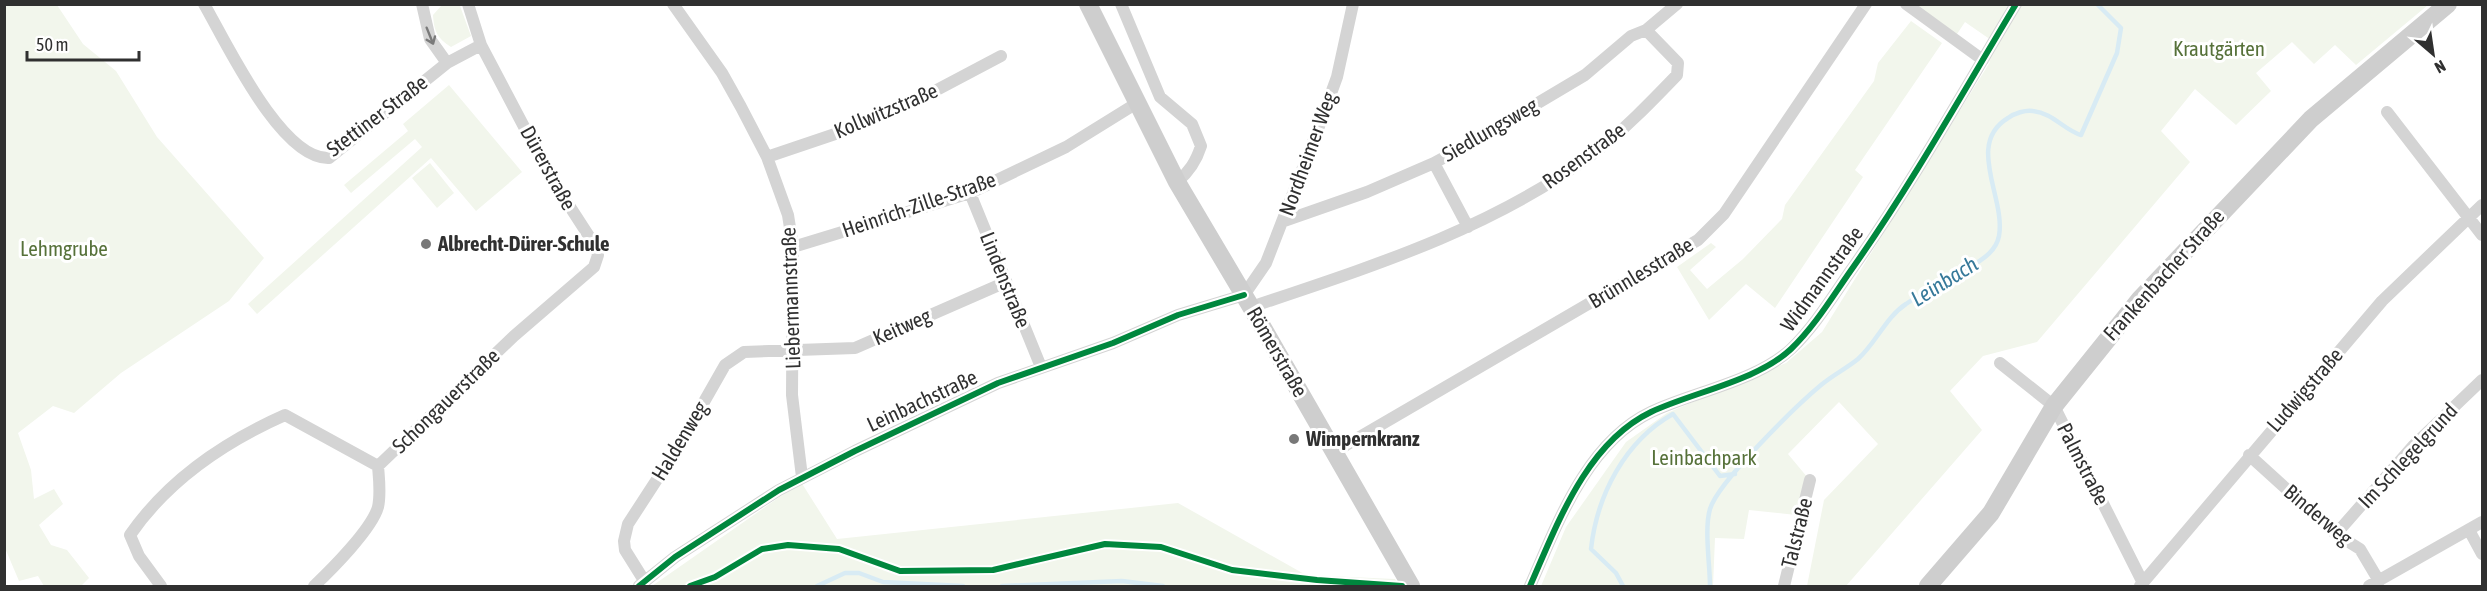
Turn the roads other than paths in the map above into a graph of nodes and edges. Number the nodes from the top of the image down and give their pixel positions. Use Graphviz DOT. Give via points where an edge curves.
graph roads {
  1 [pos="204,4"];
  2 [pos="422,4"];
  3 [pos="468,4"];
  4 [pos="673,4"];
  5 [pos="1088,4"];
  6 [pos="1121,4"];
  7 [pos="1353,4"];
  8 [pos="1677,4"];
  9 [pos="1866,4"];
  10 [pos="1906,4"];
  11 [pos="2016,4"];
  12 [pos="2448,4"];
  13 [pos="1646,30"];
  14 [pos="481,45"];
  15 [pos="1001,56"];
  16 [pos="1983,60"];
  17 [pos="447,63"];
  18 [pos="1137,103"];
  19 [pos="2387,112"];
  20 [pos="767,157"];
  21 [pos="1434,163"];
  22 [pos="1177,182"];
  23 [pos="970,193"];
  24 [pos="2482,206"];
  25 [pos="2468,216"];
  26 [pos="1284,221"];
  27 [pos="1468,227"];
  28 [pos="2482,235"];
  29 [pos="793,246"];
  30 [pos="1006,282"];
  31 [pos="1248,301"];
  32 [pos="514,336"];
  33 [pos="794,351"];
  34 [pos="2000,363"];
  35 [pos="1041,367"];
  36 [pos="2482,380"];
  37 [pos="2054,406"];
  38 [pos="1334,452"];
  39 [pos="2249,455"];
  40 [pos="378,466"];
  41 [pos="802,477"];
  42 [pos="1810,480"];
  43 [pos="2482,522"];
  44 [pos="2469,530"];
  45 [pos="2336,534"];
  46 [pos="2482,554"];
  47 [pos="642,584"];
  48 [pos="2374,584"];
  49 [pos="2141,585"];
  50 [pos="161,586"];
  51 [pos="314,586"];
  52 [pos="1411,586"];
  53 [pos="1530,586"];
  54 [pos="1785,586"];
  55 [pos="1928,586"];
  1 -- 17 [label="street, Stettiner Straße" via="253,91 293,144 319,158 329,158"];
  2 -- 17 [label="street, Stettiner Straße, one-way" via="430,39"];
  3 -- 14 [label="street, Dürerstraße"];
  4 -- 20 [label="street, Liebermannstraße" via="722,73"];
  5 -- 18 [label="main road, Römerstraße"];
  6 -- 22 [label="street" via="1160,97 1192,124 1201,146 1189,172"];
  7 -- 26 [label="street, Nordheimer Weg" via="1337,77"];
  8 -- 13 [label="street, Siedlungsweg"];
  9 -- 38 [label="street, Brünnlesstraße" via="1724,214 1698,240"];
  10 -- 16 [label="street"];
  11 -- 16 [label="street, Widmannstraße"];
  12 -- 37 [label="main road, Frankenbacher Straße" via="2358,77 2266,164 2140,299"];
  13 -- 21 [label="street, Siedlungsweg" via="1631,36 1585,75"];
  13 -- 27 [label="street, Rosenstraße" via="1678,63 1677,75 1595,152 1554,180"];
  14 -- 17 [label="street, Stettiner Straße"];
  14 -- 32 [label="street, Dürerstraße" via="550,176 598,255 594,267"];
  15 -- 20 [label="street, Kollwitzstraße" via="914,102"];
  16 -- 53 [label="street, Widmannstraße" via="1881,227 1811,327 1790,351 1764,366 1650,412 1617,435 1574,490"];
  18 -- 22 [label="main road, Römerstraße"];
  18 -- 23 [label="street, Heinrich-Zille-Straße" via="1066,147"];
  19 -- 25 [label="street"];
  20 -- 29 [label="street, Liebermannstraße" via="788,215"];
  21 -- 26 [label="street, Siedlungsweg"];
  21 -- 27 [label="street"];
  22 -- 31 [label="main road, Römerstraße"];
  23 -- 29 [label="street, Heinrich-Zille-Straße"];
  23 -- 30 [label="street, Lindenstraße"];
  24 -- 25 [label="street, Ludwigstraße"];
  25 -- 28 [label="street"];
  25 -- 39 [label="street, Ludwigstraße" via="2382,301"];
  26 -- 31 [label="street, Nordheimer Weg"];
  27 -- 31 [label="street, Rosenstraße" via="1399,258"];
  29 -- 33 [label="street, Liebermannstraße"];
  30 -- 33 [label="street, Keitweg" via="855,348"];
  30 -- 35 [label="street, Lindenstraße"];
  31 -- 35 [label="street, Leinbachstraße" via="1178,315 1113,343"];
  31 -- 38 [label="main road, Römerstraße"];
  32 -- 40 [label="street, Schongauerstraße"];
  33 -- 41 [label="street, Liebermannstraße" via="792,395"];
  33 -- 47 [label="street, Haldenweg" via="744,352 725,365 628,524 625,550"];
  34 -- 37 [label="street, Palmstraße"];
  35 -- 41 [label="street, Leinbachstraße" via="998,383"];
  36 -- 45 [label="street, Im Schlegelgrund" via="2414,445"];
  37 -- 49 [label="street, Palmstraße"];
  37 -- 55 [label="main road, Frankenbacher Straße" via="1990,513"];
  38 -- 52 [label="main road, Römerstraße"];
  39 -- 45 [label="street, Binderweg"];
  39 -- 49 [label="street, Ludwigstraße"];
  40 -- 50 [label="street, Schongauerstraße" via="285,415 243,434 165,491 130,535 139,556"];
  40 -- 51 [label="street, Schongauerstraße" via="378,509 359,538"];
  41 -- 47 [label="street, Leinbachstraße" via="675,557"];
  42 -- 54 [label="street, Talstraße"];
  43 -- 44 [label="street"];
  44 -- 46 [label="street"];
  44 -- 48 [label="street"];
  45 -- 48 [label="street, Binderweg" via="2360,549"];
}
